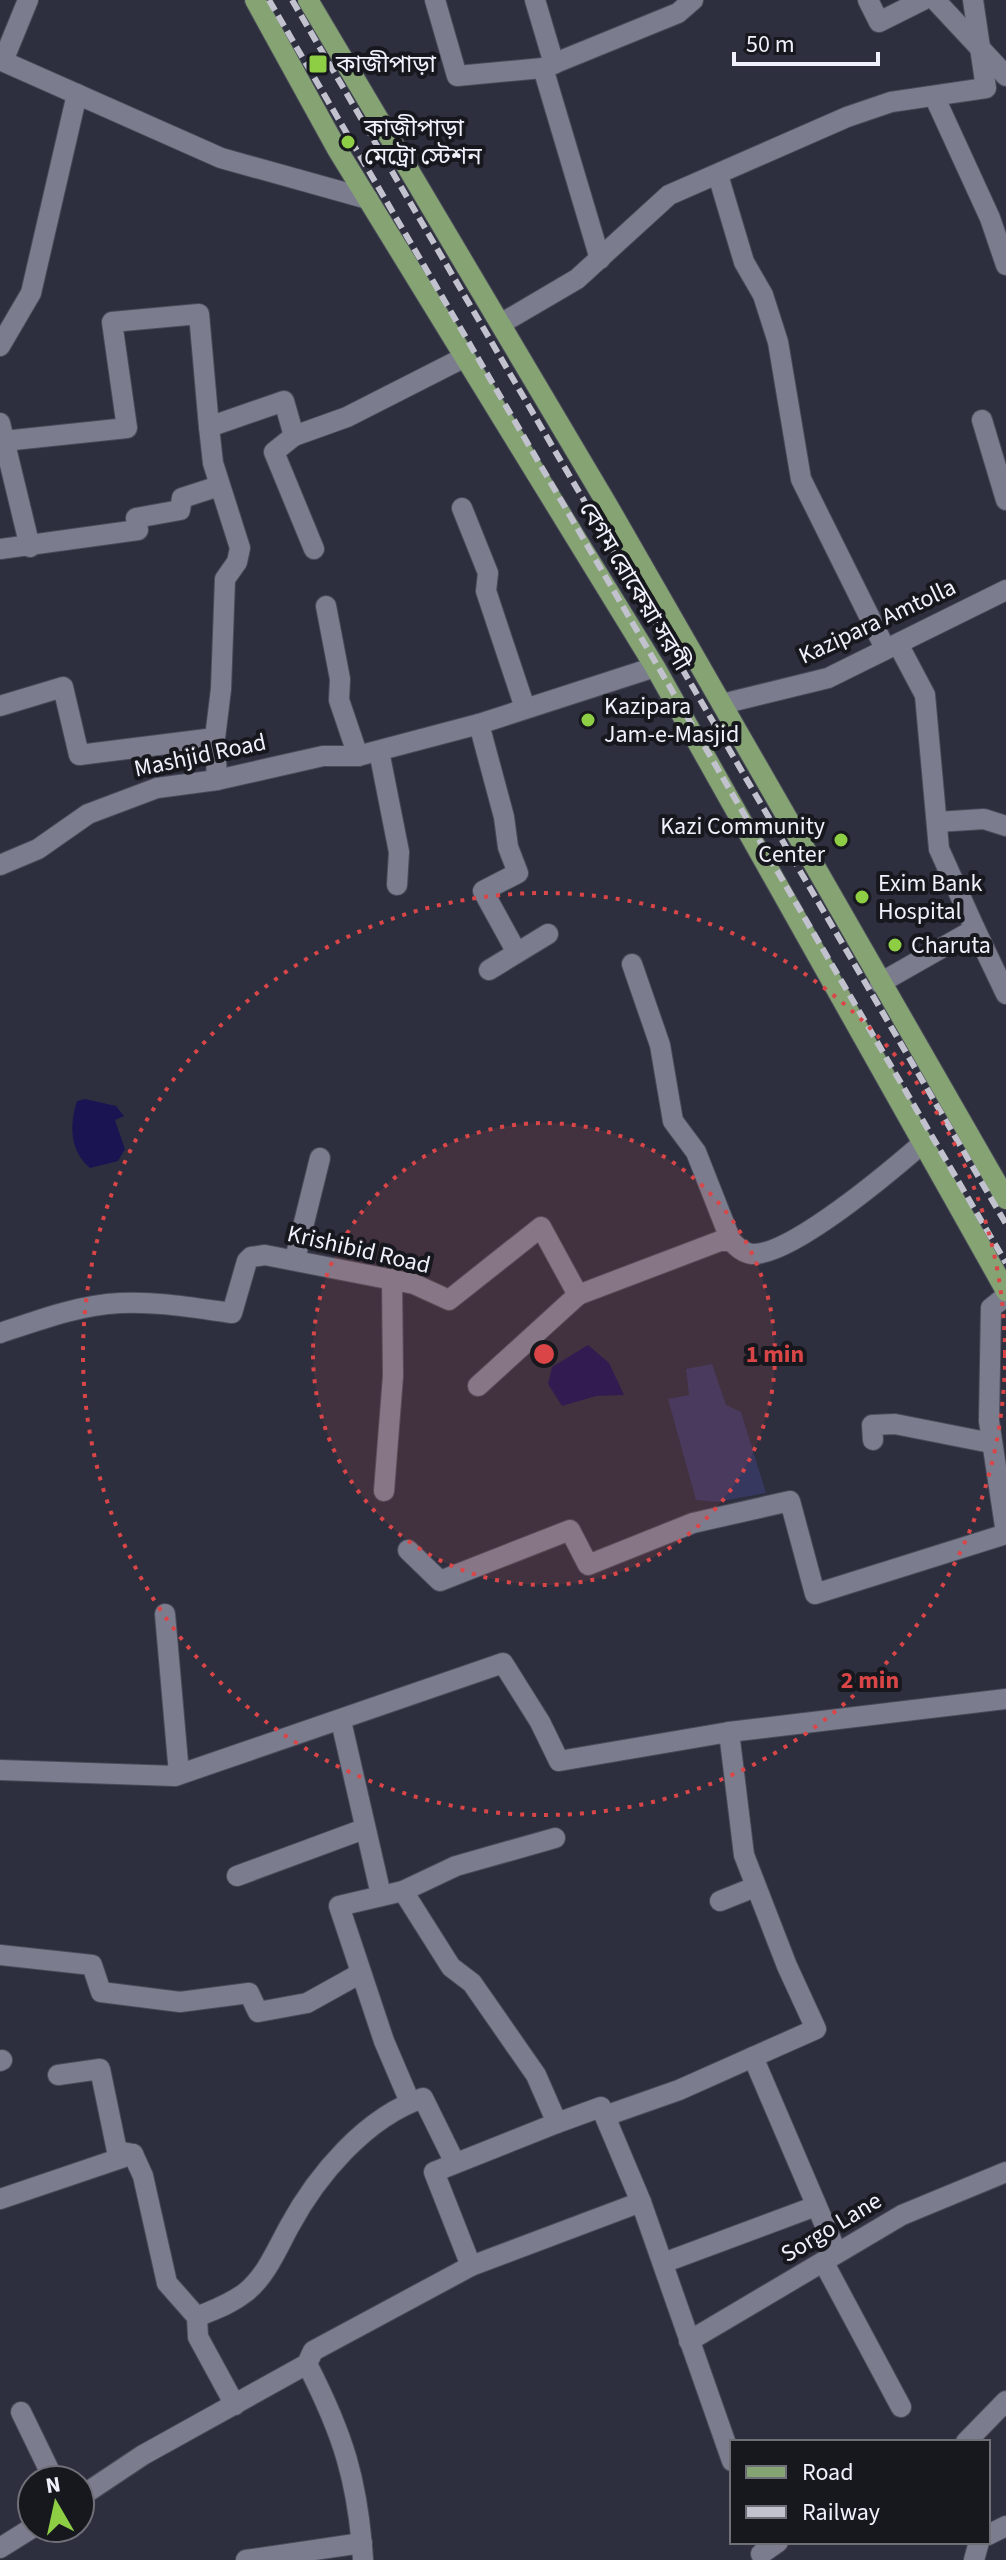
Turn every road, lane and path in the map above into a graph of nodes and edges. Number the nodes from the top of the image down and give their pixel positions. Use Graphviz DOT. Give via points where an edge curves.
graph roads {
  1 [pos="28,0"];
  2 [pos="255,0"];
  3 [pos="308,0"];
  4 [pos="435,0"];
  5 [pos="535,0"];
  6 [pos="693,0"];
  7 [pos="868,0"];
  8 [pos="923,0"];
  9 [pos="935,0"];
  10 [pos="973,0"];
  11 [pos="1,61"];
  12 [pos="548,66"];
  13 [pos="1006,76"];
  14 [pos="996,87"];
  15 [pos="77,94"];
  16 [pos="935,98"];
  17 [pos="718,175"];
  18 [pos="368,199"];
  19 [pos="600,259"];
  20 [pos="1006,265"];
  21 [pos="502,323"];
  22 [pos="0,346"];
  23 [pos="465,357"];
  24 [pos="982,420"];
  25 [pos="209,427"];
  26 [pos="2,432"];
  27 [pos="294,436"];
  28 [pos="219,486"];
  29 [pos="1006,500"];
  30 [pos="462,508"];
  31 [pos="30,547"];
  32 [pos="0,549"];
  33 [pos="314,549"];
  34 [pos="1006,590"];
  35 [pos="326,606"];
  36 [pos="892,646"];
  37 [pos="655,667"];
  38 [pos="722,704"];
  39 [pos="0,706"];
  40 [pos="525,708"];
  41 [pos="479,724"];
  42 [pos="215,738"];
  43 [pos="379,751"];
  44 [pos="358,756"];
  45 [pos="217,780"];
  46 [pos="937,822"];
  47 [pos="1006,826"];
  48 [pos="0,865"];
  49 [pos="397,885"];
  50 [pos="975,929"];
  51 [pos="548,934"];
  52 [pos="516,951"];
  53 [pos="632,964"];
  54 [pos="489,970"];
  55 [pos="880,983"];
  56 [pos="1006,994"];
  57 [pos="923,1143"];
  58 [pos="320,1158"];
  59 [pos="1005,1197"];
  60 [pos="731,1241"];
  61 [pos="295,1259"];
  62 [pos="392,1279"];
  63 [pos="1006,1294"];
  64 [pos="578,1295"];
  65 [pos="0,1333"];
  66 [pos="478,1386"];
  67 [pos="873,1440"];
  68 [pos="991,1443"];
  69 [pos="384,1491"];
  70 [pos="1006,1533"];
  71 [pos="408,1550"];
  72 [pos="165,1614"];
  73 [pos="1006,1699"];
  74 [pos="341,1721"];
  75 [pos="729,1732"];
  76 [pos="0,1770"];
  77 [pos="179,1774"];
  78 [pos="364,1829"];
  79 [pos="555,1838"];
  80 [pos="237,1876"];
  81 [pos="755,1887"];
  82 [pos="403,1891"];
  83 [pos="381,1895"];
  84 [pos="720,1901"];
  85 [pos="0,1955"];
  86 [pos="361,1973"];
  87 [pos="753,2057"];
  88 [pos="58,2075"];
  89 [pos="410,2102"];
  90 [pos="605,2116"];
  91 [pos="557,2123"];
  92 [pos="133,2154"];
  93 [pos="455,2163"];
  94 [pos="1006,2172"];
  95 [pos="0,2199"];
  96 [pos="641,2202"];
  97 [pos="816,2206"];
  98 [pos="830,2257"];
  99 [pos="663,2263"];
  100 [pos="471,2266"];
  101 [pos="197,2317"];
  102 [pos="689,2341"];
  103 [pos="307,2364"];
  104 [pos="1006,2401"];
  105 [pos="235,2405"];
  106 [pos="901,2407"];
  107 [pos="21,2412"];
  108 [pos="968,2440"];
  109 [pos="730,2455"];
  110 [pos="46,2464"];
  111 [pos="96,2486"];
  112 [pos="362,2552"];
  113 [pos="246,2560"];
  1 -- 11 [label="street"];
  2 -- 18 [label="main road, বেগম রোকেয়া সরণী"];
  3 -- 21 [label="main road, বেগম রোকেয়া সরণী"];
  4 -- 12 [label="street" via="455,75"];
  5 -- 12 [label="street"];
  6 -- 12 [label="street" via="678,13"];
  7 -- 8 [label="street" via="879,22"];
  9 -- 13 [label="street"];
  10 -- 14 [label="street"];
  11 -- 15 [label="street"];
  12 -- 19 [label="street"];
  14 -- 16 [label="street"];
  15 -- 18 [label="street" via="221,158"];
  15 -- 22 [label="street" via="31,293"];
  16 -- 17 [label="street" via="891,102 847,117"];
  16 -- 20 [label="street"];
  17 -- 19 [label="street" via="669,195"];
  17 -- 36 [label="street" via="744,262 763,295 778,342 801,479"];
  18 -- 23 [label="main road, বেগম রোকেয়া সরণী"];
  19 -- 21 [label="street" via="577,279"];
  21 -- 38 [label="main road, বেগম রোকেয়া সরণী"];
  23 -- 27 [label="street" via="347,417"];
  23 -- 37 [label="main road, বেগম রোকেয়া সরণী"];
  24 -- 29 [label="street"];
  25 -- 26 [label="street" via="199,314 112,322 127,428"];
  25 -- 27 [label="street" via="284,401"];
  25 -- 28 [label="street"];
  26 -- 31 [label="street"];
  27 -- 33 [label="street" via="274,452"];
  28 -- 31 [label="street" via="182,498 180,510 136,518 138,530"];
  28 -- 42 [label="street" via="240,548 225,579"];
  30 -- 40 [label="street" via="488,573 486,591"];
  31 -- 32 [label="street"];
  34 -- 36 [label="street, Kazipara Amtolla"];
  35 -- 44 [label="street" via="339,700"];
  36 -- 38 [label="street, Kazipara Amtolla" via="828,678"];
  36 -- 46 [label="street" via="925,695"];
  37 -- 40 [label="street, Mashjid Road"];
  37 -- 57 [label="main road, বেগম রোকেয়া সরণী"];
  38 -- 55 [label="main road, বেগম রোকেয়া সরণী"];
  39 -- 42 [label="street" via="63,687 79,755"];
  40 -- 41 [label="street, Mashjid Road"];
  41 -- 43 [label="street, Mashjid Road"];
  41 -- 52 [label="street" via="518,873 483,891"];
  42 -- 45 [label="street"];
  43 -- 44 [label="street, Mashjid Road"];
  43 -- 49 [label="street" via="399,852"];
  44 -- 45 [label="street, Mashjid Road" via="323,756"];
  45 -- 48 [label="street, Mashjid Road" via="120,799 38,849"];
  46 -- 47 [label="street" via="984,819"];
  46 -- 50 [label="street" via="939,849"];
  50 -- 55 [label="street"];
  50 -- 56 [label="street"];
  51 -- 52 [label="street"];
  52 -- 54 [label="street"];
  53 -- 60 [label="street" via="660,1045 673,1121 696,1152"];
  55 -- 59 [label="main road, বেগম রোকেয়া সরণী"];
  57 -- 60 [label="street" via="792,1243 753,1254"];
  57 -- 63 [label="main road, বেগম রোকেয়া সরণী"];
  58 -- 61 [label="street"];
  60 -- 64 [label="street"];
  61 -- 62 [label="street, Krishibid Road"];
  61 -- 65 [label="street, Krishibid Road" via="251,1257 232,1313 119,1303 59,1313"];
  62 -- 64 [label="street, Krishibid Road" via="449,1300 541,1227"];
  62 -- 69 [label="street" via="393,1376"];
  63 -- 68 [label="street" via="991,1308"];
  64 -- 66 [label="street"];
  67 -- 68 [label="street" via="872,1425 895,1424"];
  68 -- 70 [label="street"];
  70 -- 71 [label="street" via="815,1594 790,1501 693,1523 588,1565 570,1530 440,1581"];
  72 -- 77 [label="street"];
  73 -- 75 [label="street"];
  74 -- 75 [label="street" via="503,1663 559,1761"];
  74 -- 77 [label="street"];
  74 -- 78 [label="street"];
  75 -- 81 [label="street" via="744,1855"];
  76 -- 77 [label="street"];
  78 -- 80 [label="street"];
  78 -- 83 [label="street"];
  79 -- 82 [label="street" via="456,1866"];
  81 -- 84 [label="street"];
  81 -- 87 [label="street" via="816,2029"];
  82 -- 83 [label="street"];
  82 -- 91 [label="street" via="451,1967 472,1983 536,2075"];
  83 -- 86 [label="street" via="339,1906"];
  85 -- 86 [label="street" via="92,1965 101,1992 180,2002 249,1993 258,2012 307,2003"];
  86 -- 89 [label="street"];
  87 -- 90 [label="street"];
  87 -- 97 [label="street"];
  88 -- 92 [label="street" via="100,2069 117,2151"];
  89 -- 93 [label="street" via="423,2098"];
  89 -- 101 [label="street" via="339,2157 247,2291"];
  90 -- 91 [label="street" via="601,2107"];
  90 -- 96 [label="street"];
  91 -- 93 [label="street"];
  92 -- 95 [label="street"];
  92 -- 101 [label="street" via="143,2176 167,2283"];
  93 -- 100 [label="street" via="434,2172"];
  94 -- 98 [label="street, Sorgo Lane" via="902,2215"];
  96 -- 99 [label="street"];
  96 -- 100 [label="street"];
  97 -- 98 [label="street"];
  97 -- 99 [label="street"];
  98 -- 102 [label="street, Sorgo Lane"];
  98 -- 106 [label="street"];
  99 -- 102 [label="street"];
  100 -- 103 [label="street" via="313,2351"];
  101 -- 105 [label="street" via="198,2337"];
  102 -- 109 [label="street"];
  103 -- 105 [label="street"];
  103 -- 112 [label="street" via="337,2423 357,2487"];
  104 -- 108 [label="street"];
  105 -- 111 [label="street"];
  107 -- 110 [label="street"];
  112 -- 113 [label="street"];
}
